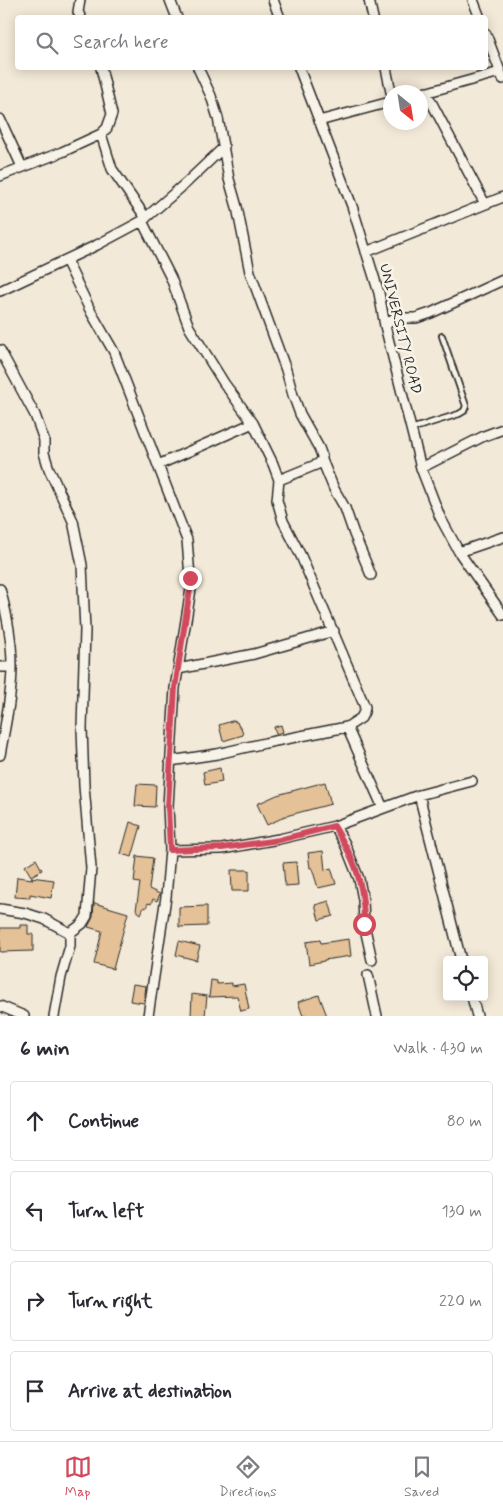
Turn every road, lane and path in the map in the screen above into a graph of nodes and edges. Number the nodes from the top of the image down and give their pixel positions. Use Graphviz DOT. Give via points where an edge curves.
graph roads {
  1 [pos="80,0"];
  2 [pos="170,0"];
  3 [pos="273,0"];
  4 [pos="369,0"];
  5 [pos="473,0"];
  6 [pos="80,15"];
  7 [pos="176,15"];
  8 [pos="279,15"];
  9 [pos="372,15"];
  10 [pos="479,15"];
  11 [pos="488,39"];
  12 [pos="101,70"];
  13 [pos="199,70"];
  14 [pos="300,70"];
  15 [pos="386,70"];
  16 [pos="502,76"];
  17 [pos="390,85"];
  18 [pos="428,92"];
  19 [pos="428,102"];
  20 [pos="383,104"];
  21 [pos="0,119"];
  22 [pos="320,121"];
  23 [pos="101,134"];
  24 [pos="224,147"];
  25 [pos="22,167"];
  26 [pos="0,176"];
  27 [pos="503,197"];
  28 [pos="485,204"];
  29 [pos="144,219"];
  30 [pos="366,252"];
  31 [pos="66,260"];
  32 [pos="503,280"];
  33 [pos="0,291"];
  34 [pos="385,326"];
  35 [pos="442,336"];
  36 [pos="0,350"];
  37 [pos="252,423"];
  38 [pos="410,429"];
  39 [pos="503,429"];
  40 [pos="322,460"];
  41 [pos="158,465"];
  42 [pos="421,468"];
  43 [pos="279,480"];
  44 [pos="503,537"];
  45 [pos="458,552"];
  46 [pos="371,575"];
  47 [pos="0,589"];
  48 [pos="503,615"];
  49 [pos="334,631"];
  50 [pos="0,667"];
  51 [pos="12,667"];
  52 [pos="178,669"];
  53 [pos="347,727"];
  54 [pos="0,755"];
  55 [pos="170,761"];
  56 [pos="472,782"];
  57 [pos="419,795"];
  58 [pos="383,808"];
  59 [pos="334,826"];
  60 [pos="170,850"];
  61 [pos="0,908"];
  62 [pos="70,933"];
  63 [pos="460,956"];
  64 [pos="372,960"];
  65 [pos="368,975"];
  66 [pos="473,1001"];
  67 [pos="0,1006"];
  68 [pos="24,1016"];
  69 [pos="54,1016"];
  70 [pos="148,1016"];
  71 [pos="377,1016"];
  72 [pos="477,1016"];
  1 -- 6 [label="street"];
  2 -- 7 [label="street"];
  3 -- 8 [label="street"];
  4 -- 9 [label="street"];
  5 -- 10 [label="street"];
  11 -- 16 [label="street"];
  12 -- 23 [label="street" via="112,114"];
  13 -- 24 [label="street" via="211,96"];
  14 -- 22 [label="street, UNIVERSITY ROAD"];
  15 -- 17 [label="street"];
  16 -- 18 [label="street"];
  19 -- 28 [label="street"];
  20 -- 22 [label="street"];
  21 -- 25 [label="street"];
  22 -- 30 [label="street, UNIVERSITY ROAD"];
  23 -- 25 [label="street"];
  23 -- 29 [label="street" via="112,170"];
  24 -- 29 [label="street"];
  24 -- 40 [label="street" via="250,272 300,414"];
  25 -- 26 [label="street"];
  27 -- 28 [label="street"];
  28 -- 30 [label="street"];
  29 -- 31 [label="street"];
  29 -- 37 [label="street" via="189,327"];
  30 -- 34 [label="street, UNIVERSITY ROAD"];
  31 -- 33 [label="street"];
  31 -- 41 [label="street" via="114,352"];
  32 -- 34 [label="street" via="431,313 416,318 394,318"];
  34 -- 38 [label="street, UNIVERSITY ROAD"];
  35 -- 38 [label="lane" via="466,406 458,414"];
  36 -- 62 [label="street" via="35,415 49,469 73,521 82,565 85,630 82,728 91,868 87,916"];
  37 -- 41 [label="street"];
  37 -- 43 [label="street"];
  38 -- 42 [label="street, UNIVERSITY ROAD"];
  39 -- 42 [label="street"];
  40 -- 43 [label="street"];
  40 -- 46 [label="street"];
  41 -- 52 [label="street" via="189,553 190,589"];
  42 -- 45 [label="street, UNIVERSITY ROAD"];
  43 -- 49 [label="street" via="277,500 283,521"];
  44 -- 45 [label="street"];
  45 -- 48 [label="street, UNIVERSITY ROAD"];
  47 -- 51 [label="street" via="8,622"];
  49 -- 52 [label="street" via="254,654"];
  49 -- 53 [label="street" via="365,707 361,718"];
  50 -- 51 [label="street"];
  51 -- 54 [label="street"];
  52 -- 55 [label="street"];
  53 -- 55 [label="street"];
  53 -- 58 [label="street"];
  55 -- 60 [label="street"];
  56 -- 57 [label="street"];
  57 -- 58 [label="street"];
  57 -- 63 [label="street"];
  58 -- 59 [label="street"];
  59 -- 60 [label="street" via="279,840 222,848"];
  59 -- 64 [label="street" via="359,879"];
  60 -- 70 [label="street"];
  61 -- 62 [label="street" via="44,919"];
  62 -- 69 [label="street"];
  65 -- 71 [label="street"];
  66 -- 72 [label="street"];
  67 -- 68 [label="street"];
}
